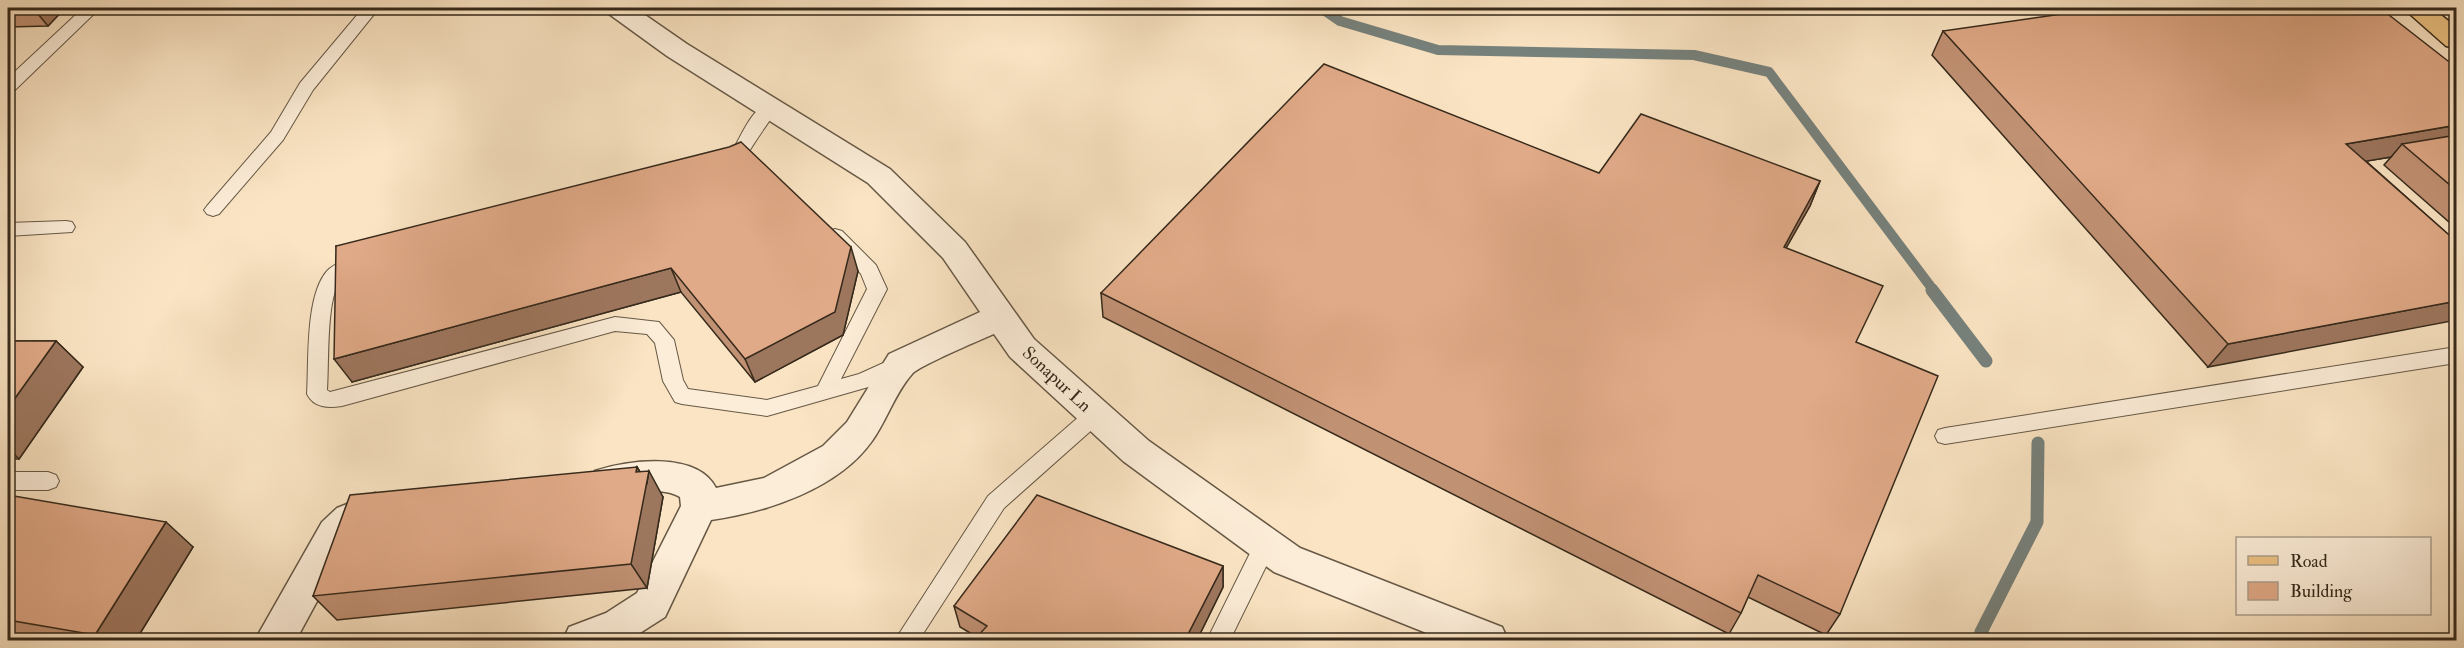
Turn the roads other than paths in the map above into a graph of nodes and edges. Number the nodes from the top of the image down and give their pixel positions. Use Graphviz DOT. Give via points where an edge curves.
graph roads {
  1 [pos="92,8"];
  2 [pos="371,8"];
  3 [pos="618,8"];
  4 [pos="2416,8"];
  5 [pos="2457,40"];
  6 [pos="8,87"];
  7 [pos="770,108"];
  8 [pos="744,146"];
  9 [pos="722,153"];
  10 [pos="761,162"];
  11 [pos="213,210"];
  12 [pos="819,220"];
  13 [pos="66,227"];
  14 [pos="8,230"];
  15 [pos="369,260"];
  16 [pos="1000,317"];
  17 [pos="2457,355"];
  18 [pos="900,363"];
  19 [pos="825,391"];
  20 [pos="1096,414"];
  21 [pos="1945,436"];
  22 [pos="8,481"];
  23 [pos="48,481"];
  24 [pos="575,486"];
  25 [pos="410,505"];
  26 [pos="699,506"];
  27 [pos="1266,544"];
  28 [pos="276,640"];
  29 [pos="583,640"];
  30 [pos="906,640"];
  31 [pos="1218,640"];
  32 [pos="1488,640"];
  1 -- 6 [label="lane"];
  2 -- 11 [label="lane" via="306,87 277,136"];
  3 -- 7 [label="street, Sonapur Ln"];
  4 -- 5 [label="main road"];
  7 -- 8 [label="lane"];
  7 -- 16 [label="street, Sonapur Ln" via="879,176 954,250"];
  8 -- 9 [label="lane"];
  8 -- 10 [label="lane"];
  12 -- 19 [label="lane" via="869,270 877,289"];
  13 -- 14 [label="lane"];
  15 -- 19 [label="lane" via="346,267 332,278 324,297 316,394 328,400 615,324 652,327 664,340 673,381 682,396 767,408"];
  16 -- 18 [label="street"];
  16 -- 20 [label="street, Sonapur Ln" via="1022,348"];
  17 -- 21 [label="lane"];
  18 -- 19 [label="lane" via="866,380"];
  18 -- 26 [label="street" via="859,432 836,456 772,491"];
  20 -- 27 [label="street, Sonapur Ln" via="1136,451"];
  20 -- 30 [label="lane" via="996,502"];
  22 -- 23 [label="lane"];
  24 -- 26 [label="street" via="658,476 678,478 698,489"];
  25 -- 28 [label="street" via="375,509 350,519 335,533"];
  26 -- 29 [label="street" via="651,605 620,626"];
  27 -- 31 [label="lane"];
  27 -- 32 [label="street, Sonapur Ln" via="1287,560"];
}
